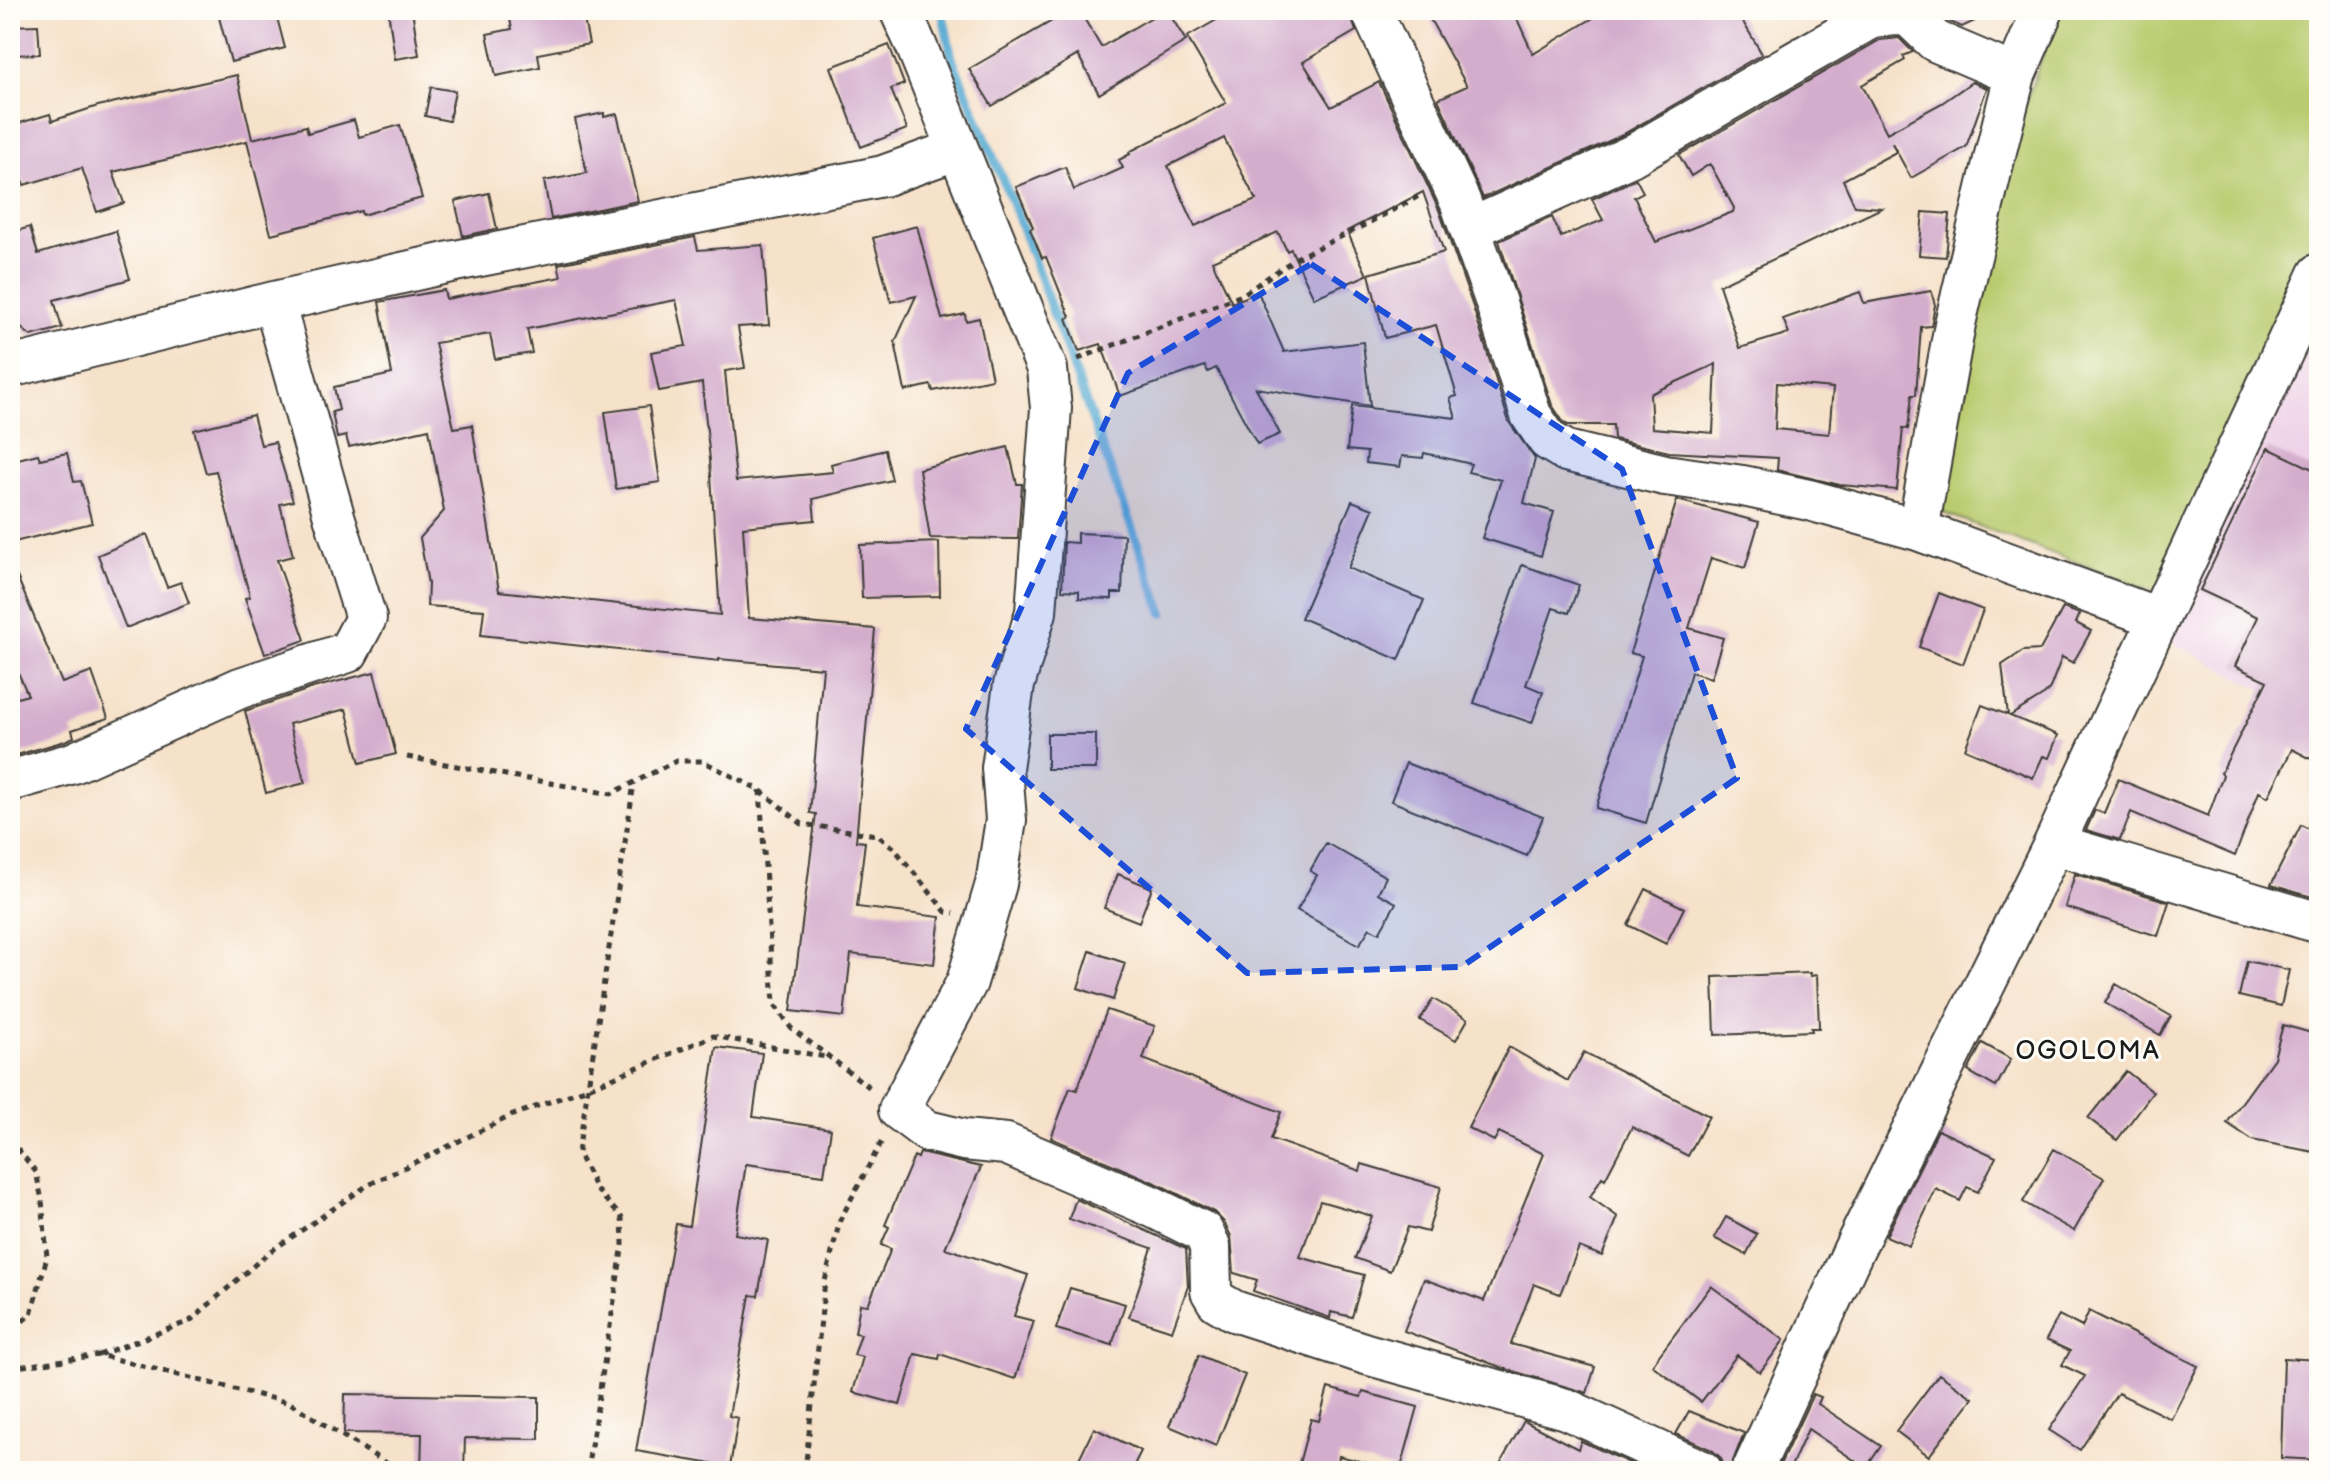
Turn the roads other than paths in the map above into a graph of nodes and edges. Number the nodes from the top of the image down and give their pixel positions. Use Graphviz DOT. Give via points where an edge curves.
graph roads {
  1 [pos="900,10"];
  2 [pos="2043,10"];
  3 [pos="1387,16"];
  4 [pos="2015,75"];
  5 [pos="958,149"];
  6 [pos="1470,229"];
  7 [pos="2319,274"];
  8 [pos="274,302"];
  9 [pos="10,367"];
  10 [pos="1918,530"];
  11 [pos="2158,618"];
  12 [pos="10,781"];
  13 [pos="2054,844"];
  14 [pos="2319,923"];
  15 [pos="1702,1471"];
  16 [pos="1752,1471"];
  1 -- 5 [label="street"];
  2 -- 4 [label="street"];
  3 -- 6 [label="street"];
  4 -- 6 [label="street" via="1935,41 1909,16 1873,17 1631,156"];
  4 -- 10 [label="street" via="1955,324"];
  5 -- 8 [label="street" via="883,176"];
  5 -- 15 [label="street" via="1047,369 1051,408 1036,612 1014,685 1002,768 1006,820 996,884 967,982 899,1110 927,1131 1006,1144 1203,1232 1210,1246 1211,1291 1234,1311 1566,1409"];
  6 -- 10 [label="street" via="1531,415 1548,440 1566,451 1809,500"];
  7 -- 11 [label="street"];
  8 -- 9 [label="street"];
  8 -- 12 [label="street" via="366,618 348,652 240,688 73,763"];
  10 -- 11 [label="street"];
  11 -- 13 [label="street"];
  13 -- 14 [label="street"];
  13 -- 16 [label="street" via="1854,1249"];
}
